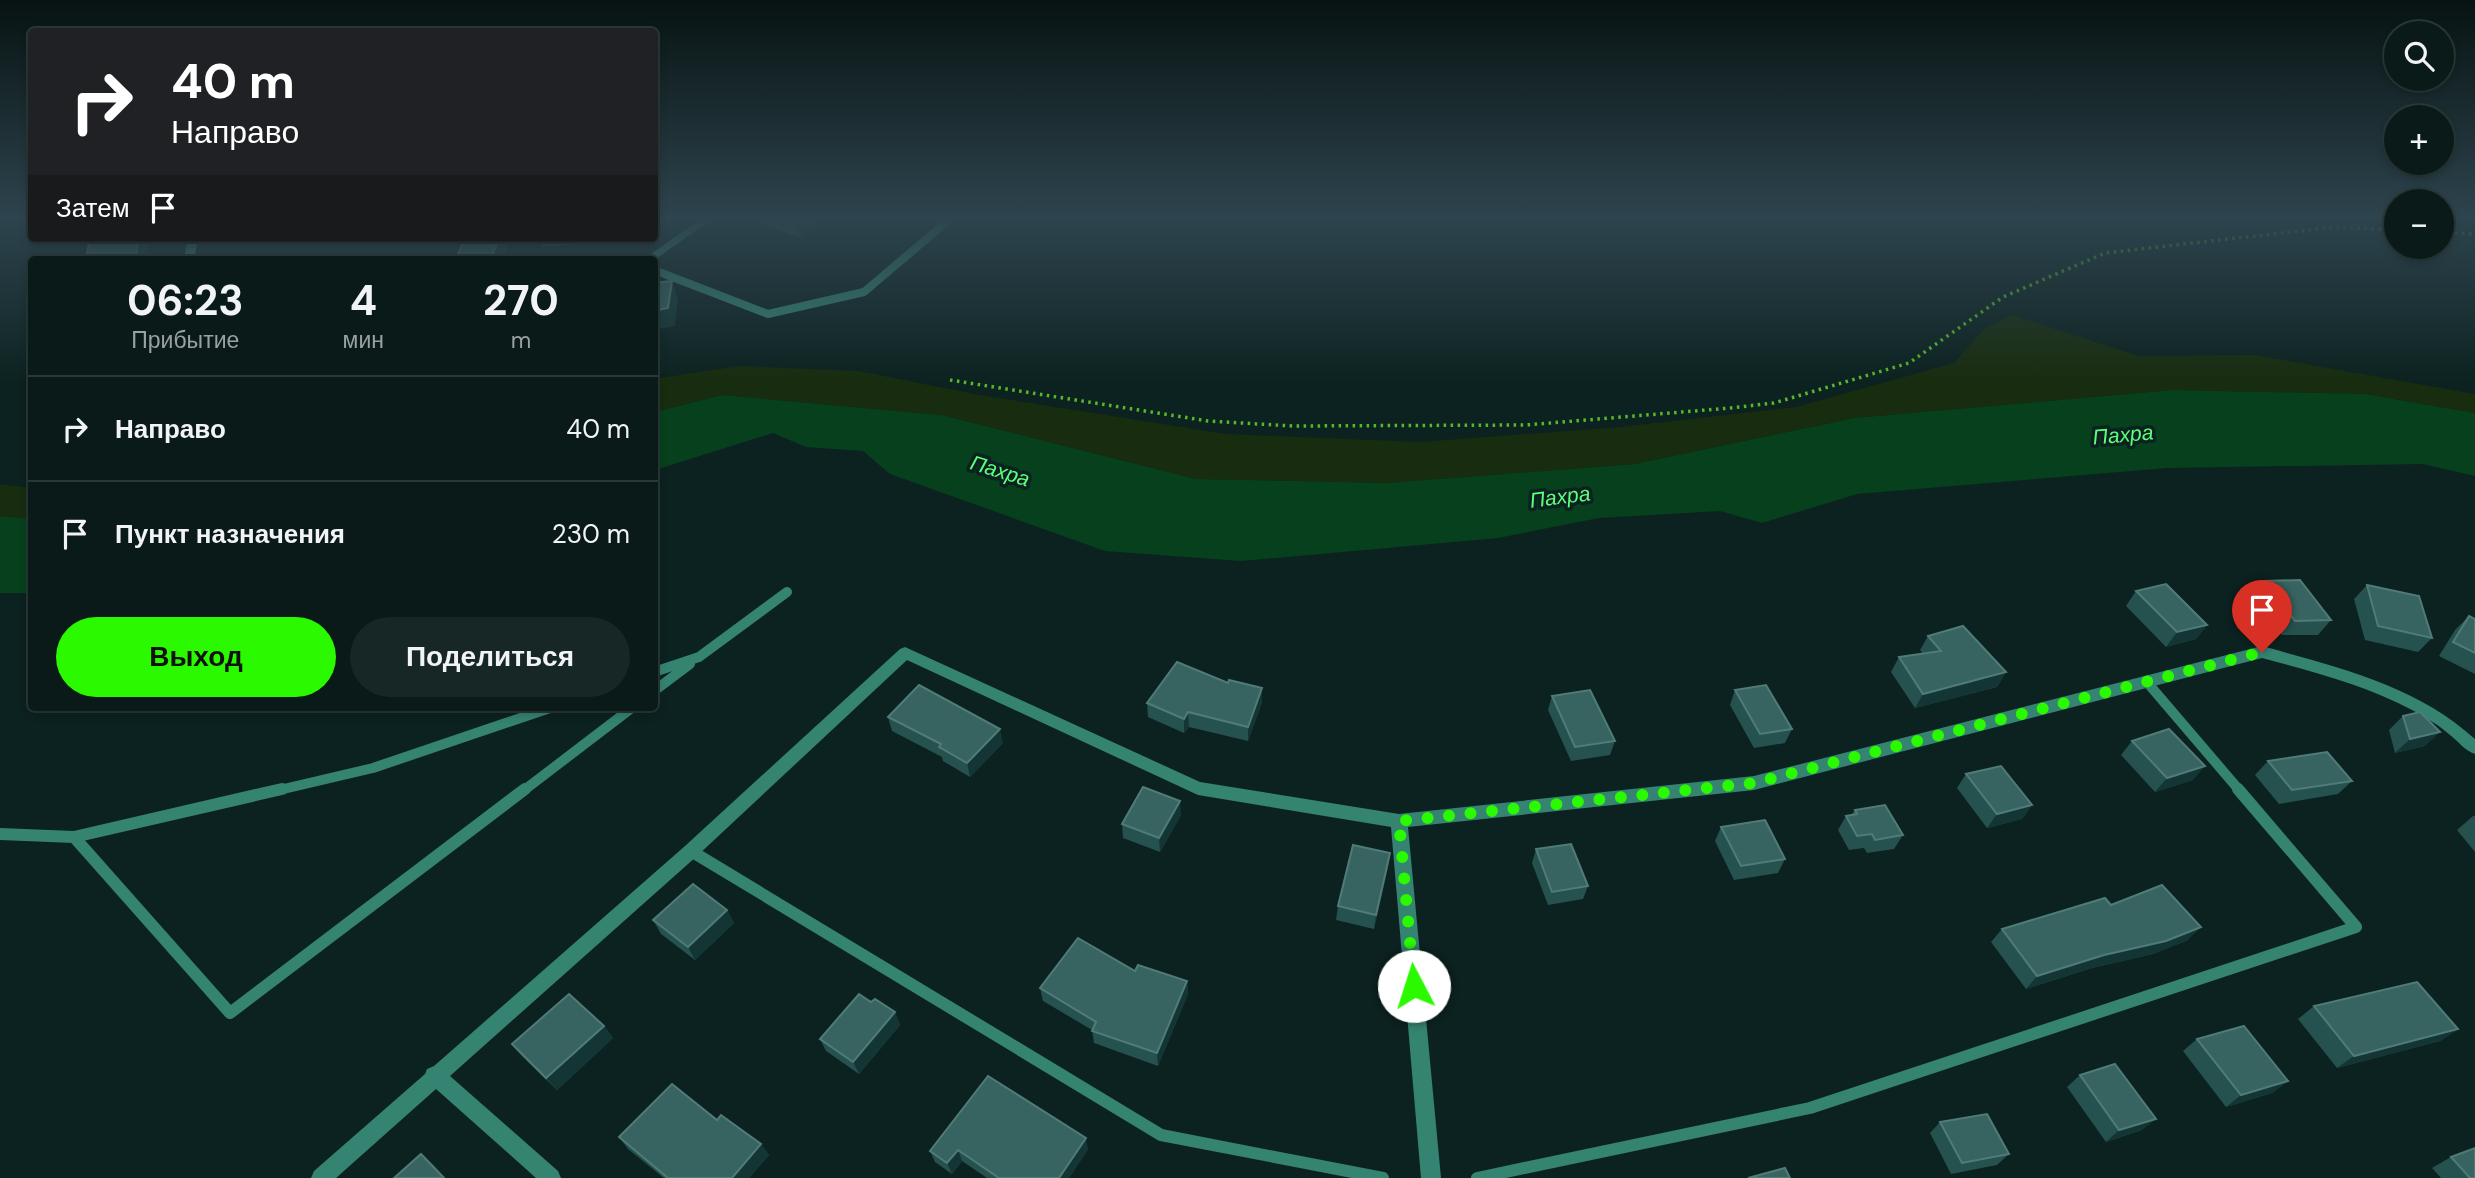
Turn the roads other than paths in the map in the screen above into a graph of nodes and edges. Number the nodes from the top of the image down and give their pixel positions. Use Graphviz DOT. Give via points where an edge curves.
graph roads {
  1 [pos="662,273"];
  2 [pos="886,273"];
  3 [pos="787,592"];
  4 [pos="699,657"];
  5 [pos="658,671"];
  6 [pos="2146,681"];
  7 [pos="658,688"];
  8 [pos="541,711"];
  9 [pos="628,711"];
  10 [pos="2475,748"];
  11 [pos="1399,821"];
  12 [pos="0,834"];
  13 [pos="74,837"];
  14 [pos="691,851"];
  15 [pos="433,1075"];
  16 [pos="321,1178"];
  17 [pos="551,1178"];
  18 [pos="1382,1178"];
  19 [pos="1431,1178"];
  20 [pos="1477,1178"];
  1 -- 2 [label="lane" via="768,314 864,292"];
  3 -- 4 [label="lane"];
  4 -- 5 [label="lane"];
  4 -- 7 [label="lane"];
  6 -- 10 [label="street" via="2262,652 2333,672 2409,702"];
  6 -- 11 [label="street" via="1754,783"];
  6 -- 20 [label="lane" via="2356,927 1810,1108"];
  8 -- 13 [label="lane" via="373,768"];
  9 -- 13 [label="lane" via="230,1013"];
  11 -- 14 [label="street" via="1198,788 905,653"];
  11 -- 19 [label="street"];
  12 -- 13 [label="lane"];
  14 -- 15 [label="street"];
  14 -- 18 [label="lane" via="1161,1135"];
  15 -- 16 [label="street"];
  15 -- 17 [label="street"];
}
